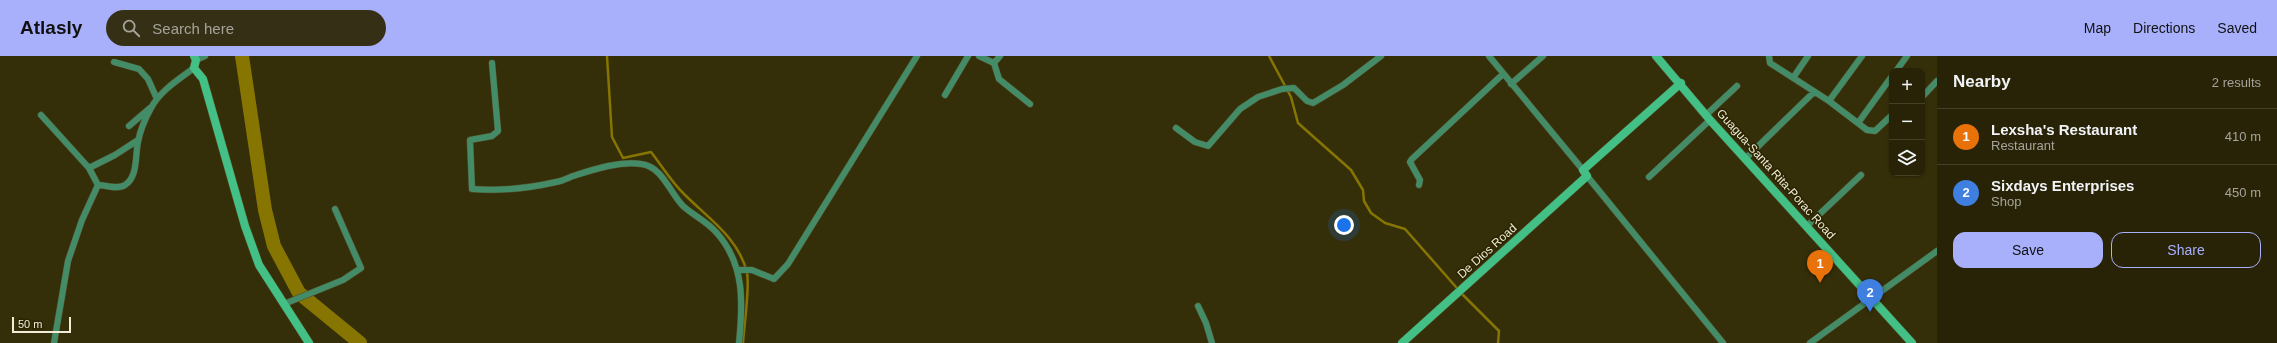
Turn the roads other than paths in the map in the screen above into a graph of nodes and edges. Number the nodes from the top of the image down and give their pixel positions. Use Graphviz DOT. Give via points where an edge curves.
graph roads {
  1 [pos="205,56"];
  2 [pos="916,56"];
  3 [pos="968,56"];
  4 [pos="979,56"];
  5 [pos="1000,56"];
  6 [pos="1381,56"];
  7 [pos="1489,56"];
  8 [pos="1543,56"];
  9 [pos="1656,56"];
  10 [pos="1769,56"];
  11 [pos="1808,56"];
  12 [pos="1862,56"];
  13 [pos="1907,56"];
  14 [pos="195,61"];
  15 [pos="114,62"];
  16 [pos="492,63"];
  17 [pos="994,63"];
  18 [pos="1898,68"];
  19 [pos="1503,74"];
  20 [pos="1793,78"];
  21 [pos="1889,80"];
  22 [pos="1937,81"];
  23 [pos="1681,83"];
  24 [pos="1511,84"];
  25 [pos="1737,86"];
  26 [pos="1814,92"];
  27 [pos="1925,94"];
  28 [pos="945,95"];
  29 [pos="157,99"];
  30 [pos="1829,101"];
  31 [pos="1030,104"];
  32 [pos="151,107"];
  33 [pos="41,115"];
  34 [pos="1708,117"];
  35 [pos="1889,118"];
  36 [pos="1858,123"];
  37 [pos="129,126"];
  38 [pos="1176,128"];
  39 [pos="138,140"];
  40 [pos="1746,158"];
  41 [pos="88,168"];
  42 [pos="1585,173"];
  43 [pos="1861,175"];
  44 [pos="1649,177"];
  45 [pos="98,184"];
  46 [pos="1419,185"];
  47 [pos="335,209"];
  48 [pos="1807,226"];
  49 [pos="1937,251"];
  50 [pos="740,270"];
  51 [pos="1871,299"];
  52 [pos="287,302"];
  53 [pos="1198,306"];
  54 [pos="54,343"];
  55 [pos="309,343"];
  56 [pos="739,343"];
  57 [pos="1212,343"];
  58 [pos="1402,343"];
  59 [pos="1723,343"];
  60 [pos="1810,343"];
  61 [pos="1912,343"];
  1 -- 14 [label="street"];
  2 -- 50 [label="street" via="788,264 774,278 752,270"];
  3 -- 28 [label="street"];
  4 -- 17 [label="street"];
  5 -- 17 [label="street"];
  6 -- 38 [label="street" via="1312,103 1294,88 1285,88 1258,98 1240,109 1208,146 1195,142"];
  7 -- 19 [label="street"];
  8 -- 24 [label="street"];
  9 -- 23 [label="street, Guagua-Santa Rita-Porac Road"];
  10 -- 20 [label="street" via="1770,64"];
  11 -- 20 [label="street"];
  12 -- 30 [label="street"];
  13 -- 18 [label="street"];
  14 -- 29 [label="street"];
  14 -- 52 [label="street" via="203,78 244,226 259,265"];
  15 -- 29 [label="street" via="139,69 148,79"];
  16 -- 50 [label="street" via="498,131 492,136 470,140 472,189 557,182 611,166 648,165 668,184 682,205 698,215 716,232"];
  17 -- 31 [label="street" via="999,79"];
  19 -- 24 [label="street"];
  19 -- 46 [label="street" via="1412,159 1410,162 1420,180"];
  20 -- 26 [label="street"];
  21 -- 36 [label="street"];
  22 -- 27 [label="street"];
  23 -- 34 [label="street, Guagua-Santa Rita-Porac Road"];
  23 -- 42 [label="street, De Dios Road"];
  24 -- 42 [label="street"];
  25 -- 34 [label="street"];
  26 -- 30 [label="street"];
  26 -- 40 [label="street"];
  29 -- 32 [label="street"];
  30 -- 36 [label="street"];
  32 -- 37 [label="street"];
  32 -- 39 [label="street"];
  33 -- 41 [label="street"];
  34 -- 40 [label="street, Guagua-Santa Rita-Porac Road"];
  34 -- 44 [label="street"];
  35 -- 36 [label="street" via="1872,132"];
  39 -- 41 [label="street"];
  39 -- 45 [label="street" via="134,172 130,180 124,186 116,187"];
  40 -- 48 [label="street, Guagua-Santa Rita-Porac Road"];
  41 -- 45 [label="street"];
  42 -- 58 [label="street, De Dios Road" via="1465,288"];
  42 -- 59 [label="street"];
  43 -- 48 [label="street"];
  45 -- 54 [label="street" via="68,261"];
  47 -- 52 [label="street" via="361,268 342,280"];
  48 -- 51 [label="street, Guagua-Santa Rita-Porac Road"];
  49 -- 51 [label="street"];
  50 -- 56 [label="street"];
  51 -- 60 [label="street"];
  51 -- 61 [label="street, Guagua-Santa Rita-Porac Road"];
  52 -- 55 [label="street"];
  53 -- 57 [label="street"];
}
